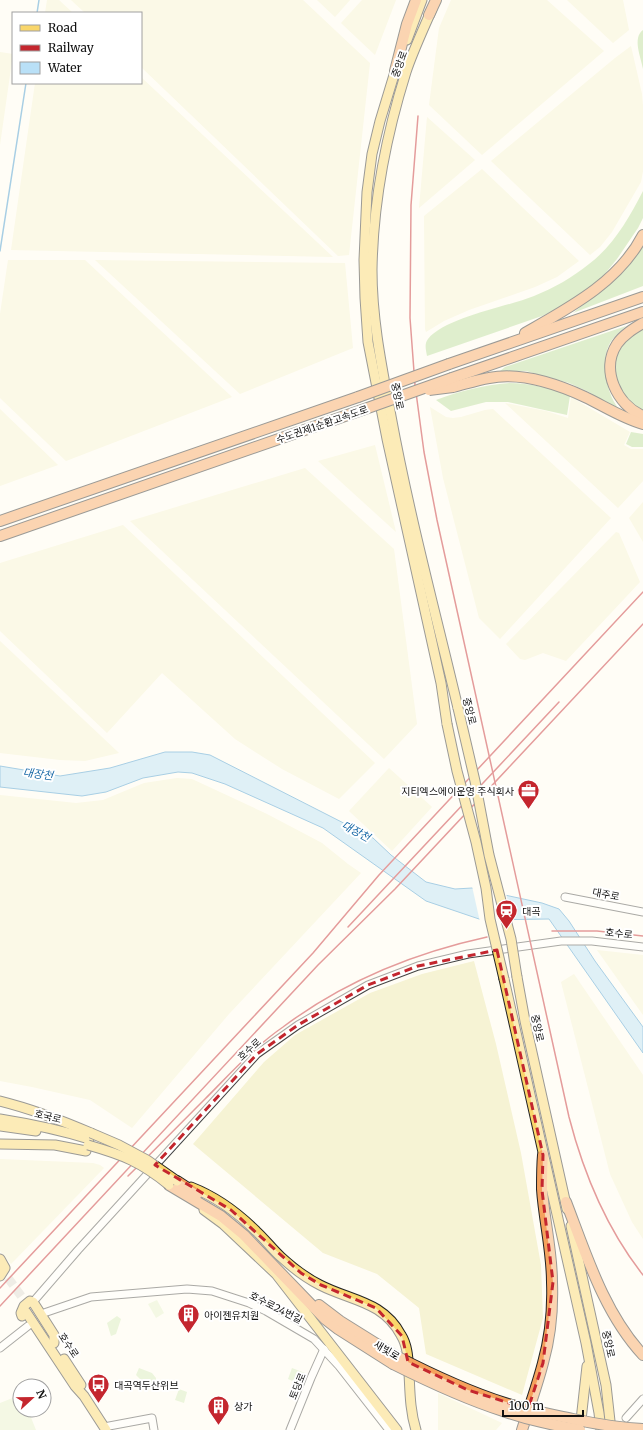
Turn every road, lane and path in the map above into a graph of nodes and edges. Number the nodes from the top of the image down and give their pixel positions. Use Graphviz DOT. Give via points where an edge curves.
graph roads {
  1 [pos="416,0"];
  2 [pos="422,0"];
  3 [pos="436,0"];
  4 [pos="429,15"];
  5 [pos="394,70"];
  6 [pos="643,235"];
  7 [pos="643,297"];
  8 [pos="643,312"];
  9 [pos="643,323"];
  10 [pos="500,346"];
  11 [pos="452,382"];
  12 [pos="643,416"];
  13 [pos="643,424"];
  14 [pos="0,521"];
  15 [pos="0,536"];
  16 [pos="565,896"];
  17 [pos="643,912"];
  18 [pos="643,947"];
  19 [pos="0,1101"];
  20 [pos="0,1119"];
  21 [pos="0,1126"];
  22 [pos="89,1142"];
  23 [pos="0,1144"];
  24 [pos="543,1155"];
  25 [pos="173,1183"];
  26 [pos="566,1202"];
  27 [pos="0,1259"];
  28 [pos="0,1276"];
  29 [pos="30,1307"];
  30 [pos="41,1314"];
  31 [pos="28,1326"];
  32 [pos="52,1345"];
  33 [pos="0,1348"];
  34 [pos="324,1349"];
  35 [pos="588,1353"];
  36 [pos="643,1354"];
  37 [pos="394,1360"];
  38 [pos="643,1399"];
  39 [pos="626,1418"];
  40 [pos="105,1428"];
  41 [pos="643,1429"];
  42 [pos="154,1430"];
  43 [pos="290,1430"];
  44 [pos="389,1430"];
  45 [pos="397,1430"];
  46 [pos="416,1430"];
  47 [pos="522,1430"];
  48 [pos="579,1430"];
  49 [pos="601,1430"];
  50 [pos="612,1430"];
  1 -- 5 [label="highway"];
  2 -- 5 [label="main road, 중앙로"];
  3 -- 4 [label="highway"];
  4 -- 26 [label="main road, 중앙로, bridge" via="407,71 383,164 374,239 373,304 381,369 397,449 471,762 490,861 511,939 525,1021"];
  5 -- 24 [label="main road, 중앙로, bridge" via="372,154 367,192 364,260 368,342 388,446 441,683 457,771 476,842 490,919"];
  6 -- 10 [label="highway" via="615,272 589,294"];
  7 -- 10 [label="highway, 수도권제1순환고속도로"];
  8 -- 11 [label="highway, 수도권제1순환고속도로"];
  9 -- 12 [label="highway" via="617,344 610,365 614,388 619,398"];
  10 -- 14 [label="highway, 수도권제1순환고속도로, bridge"];
  11 -- 13 [label="highway" via="509,377 545,381"];
  11 -- 15 [label="highway, 수도권제1순환고속도로, bridge" via="408,394"];
  16 -- 17 [label="street, 대주로"];
  18 -- 29 [label="street, 호수로" via="592,941 561,941 468,954 418,966 368,985 298,1025 257,1054 78,1250"];
  19 -- 22 [label="main road" via="56,1118"];
  20 -- 22 [label="main road, 호국로" via="60,1130"];
  21 -- 22 [label="main road, 호국로"];
  22 -- 23 [label="main road" via="56,1145"];
  22 -- 25 [label="main road, bridge" via="116,1148"];
  24 -- 35 [label="main road, 중앙로"];
  24 -- 47 [label="highway" via="542,1190 551,1250 552,1300 543,1363"];
  25 -- 37 [label="highway, 새빛로" via="244,1234 325,1319"];
  25 -- 45 [label="main road" via="223,1224 276,1274"];
  25 -- 46 [label="main road" via="199,1190 231,1210 256,1230 281,1257 321,1286 376,1308 386,1315 396,1326 407,1349 412,1418"];
  26 -- 36 [label="highway" via="606,1300 623,1330"];
  26 -- 50 [label="main road, 중앙로" via="599,1348"];
  27 -- 28 [label="main road" via="5,1268"];
  29 -- 30 [label="main road"];
  29 -- 31 [label="main road" via="30,1301 21,1313"];
  29 -- 32 [label="main road, 호수로"];
  30 -- 32 [label="main road" via="54,1335"];
  30 -- 34 [label="street, 호수로24번길" via="91,1297 187,1289 212,1291 266,1311 314,1339"];
  31 -- 32 [label="main road" via="41,1342"];
  31 -- 33 [label="street"];
  32 -- 40 [label="main road, 호수로" via="75,1386"];
  34 -- 43 [label="street, 토당로"];
  34 -- 44 [label="street, 호수로24번길"];
  35 -- 48 [label="main road"];
  35 -- 49 [label="main road, 중앙로"];
  37 -- 41 [label="highway, 새빛로, bridge" via="504,1403 589,1422"];
  37 -- 48 [label="highway, 새빛로, bridge" via="425,1380 502,1411"];
  38 -- 39 [label="street"];
  40 -- 42 [label="street" via="152,1418"];
}
